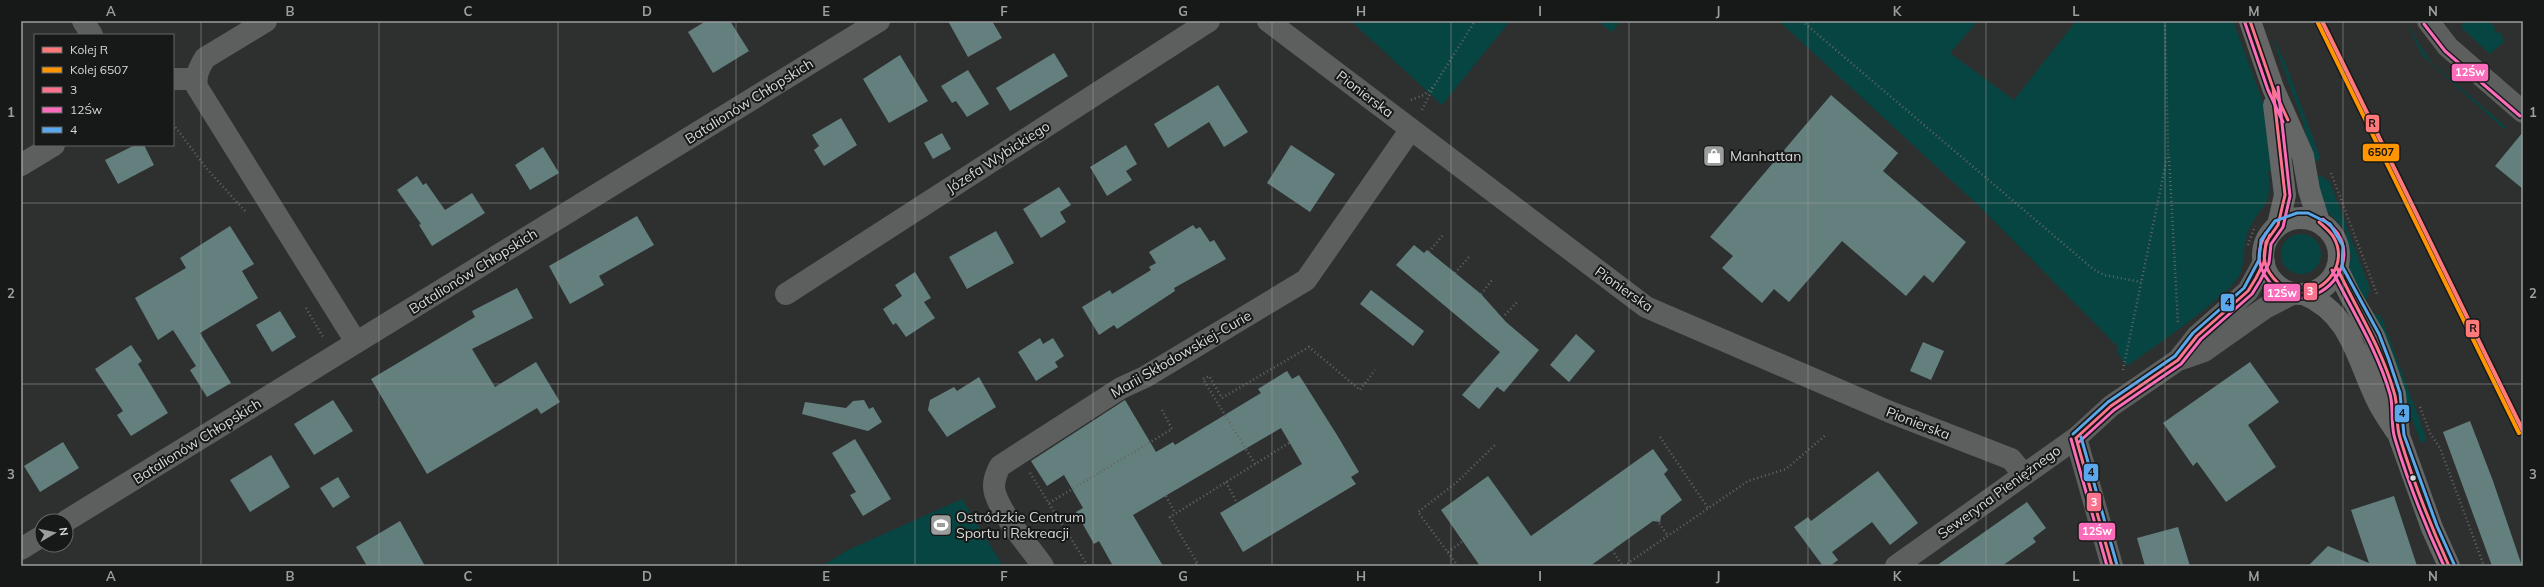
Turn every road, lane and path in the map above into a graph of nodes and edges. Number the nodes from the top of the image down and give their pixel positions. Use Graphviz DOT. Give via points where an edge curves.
graph roads {
  1 [pos="83,21"];
  2 [pos="266,21"];
  3 [pos="879,21"];
  4 [pos="1210,21"];
  5 [pos="1268,21"];
  6 [pos="1475,21"];
  7 [pos="1802,21"];
  8 [pos="2165,21"];
  9 [pos="2250,21"];
  10 [pos="2428,21"];
  11 [pos="91,34"];
  12 [pos="174,79"];
  13 [pos="196,80"];
  14 [pos="1434,86"];
  15 [pos="2273,88"];
  16 [pos="2523,112"];
  17 [pos="174,125"];
  18 [pos="1412,129"];
  19 [pos="52,146"];
  20 [pos="2168,154"];
  21 [pos="21,165"];
  22 [pos="247,214"];
  23 [pos="2319,222"];
  24 [pos="2268,224"];
  25 [pos="1443,235"];
  26 [pos="1429,252"];
  27 [pos="1469,257"];
  28 [pos="2255,257"];
  29 [pos="2337,268"];
  30 [pos="1455,273"];
  31 [pos="1493,279"];
  32 [pos="2141,282"];
  33 [pos="2299,293"];
  34 [pos="786,294"];
  35 [pos="1481,294"];
  36 [pos="1518,301"];
  37 [pos="302,302"];
  38 [pos="1505,315"];
  39 [pos="2178,327"];
  40 [pos="356,342"];
  41 [pos="335,356"];
  42 [pos="2178,360"];
  43 [pos="1375,370"];
  44 [pos="2123,371"];
  45 [pos="2419,404"];
  46 [pos="1161,408"];
  47 [pos="1827,434"];
  48 [pos="2399,436"];
  49 [pos="1660,437"];
  50 [pos="2076,438"];
  51 [pos="1289,443"];
  52 [pos="1495,445"];
  53 [pos="1018,452"];
  54 [pos="1255,464"];
  55 [pos="2024,475"];
  56 [pos="1226,482"];
  57 [pos="1166,496"];
  58 [pos="1049,503"];
  59 [pos="1237,503"];
  60 [pos="1708,508"];
  61 [pos="1175,513"];
  62 [pos="74,516"];
  63 [pos="1657,520"];
  64 [pos="1668,536"];
  65 [pos="34,541"];
  66 [pos="1463,542"];
  67 [pos="21,549"];
  68 [pos="1612,550"];
  69 [pos="1448,552"];
  70 [pos="1198,564"];
  71 [pos="1043,566"];
  72 [pos="1088,566"];
  73 [pos="1192,566"];
  74 [pos="1458,566"];
  75 [pos="1624,566"];
  76 [pos="1896,566"];
  77 [pos="2112,566"];
  78 [pos="2449,566"];
  79 [pos="2484,566"];
  1 -- 11 [label="street"];
  2 -- 13 [label="street" via="205,58"];
  3 -- 40 [label="street, Batalionów Chłopskich"];
  4 -- 34 [label="street, Józefa Wybickiego"];
  5 -- 18 [label="street, Pionierska"];
  6 -- 14 [label="path"];
  7 -- 32 [label="path" via="2093,269 2104,275"];
  8 -- 20 [label="path"];
  9 -- 15 [label="main road"];
  10 -- 16 [label="street" via="2448,47"];
  12 -- 13 [label="street"];
  13 -- 40 [label="street" via="197,87"];
  15 -- 23 [label="main road" via="2303,156 2308,190"];
  15 -- 24 [label="main road" via="2285,195"];
  17 -- 22 [label="path" via="207,169"];
  18 -- 53 [label="street, Marii Skłodowskiej-Curie" via="1306,280 1144,377 1121,388"];
  18 -- 55 [label="street, Pionierska" via="1646,307 1890,412 2011,459"];
  19 -- 21 [label="street"];
  20 -- 32 [label="path"];
  20 -- 39 [label="path"];
  23 -- 24 [label="main road" via="2298,218"];
  23 -- 29 [label="main road" via="2334,236 2339,257"];
  24 -- 28 [label="main road" via="2266,242"];
  24 -- 28 [label="path" via="2252,230"];
  25 -- 26 [label="path"];
  27 -- 30 [label="path"];
  28 -- 33 [label="main road" via="2274,282"];
  28 -- 42 [label="street, Seweryna Pieniężnego" via="2248,291 2197,336"];
  29 -- 33 [label="main road" via="2324,286"];
  29 -- 48 [label="main road" via="2374,336 2384,362 2395,394"];
  31 -- 35 [label="path"];
  32 -- 44 [label="path"];
  33 -- 42 [label="street, Seweryna Pieniężnego" via="2265,308 2204,351"];
  33 -- 48 [label="main road" via="2320,300 2331,309 2342,324 2365,368 2378,402"];
  36 -- 38 [label="path"];
  37 -- 41 [label="path"];
  40 -- 41 [label="street, Batalionów Chłopskich"];
  41 -- 62 [label="street, Batalionów Chłopskich"];
  42 -- 50 [label="street, Seweryna Pieniężnego" via="2111,406"];
  43 -- 54 [label="path" via="1360,390 1309,347 1222,398 1209,376 1203,379"];
  45 -- 79 [label="path" via="2430,433 2440,448"];
  46 -- 58 [label="path" via="1172,429"];
  47 -- 60 [label="path" via="1786,469 1748,481"];
  48 -- 78 [label="main road" via="2432,528"];
  49 -- 60 [label="path"];
  50 -- 55 [label="street, Seweryna Pieniężnego"];
  50 -- 77 [label="street"];
  51 -- 54 [label="path"];
  52 -- 69 [label="path" via="1456,483 1418,512"];
  53 -- 58 [label="path"];
  53 -- 71 [label="street, Marii Skłodowskiej-Curie" via="1000,466 994,483 995,492 1001,506"];
  54 -- 56 [label="path"];
  55 -- 76 [label="street, Seweryna Pieniężnego"];
  56 -- 59 [label="path"];
  56 -- 61 [label="path"];
  57 -- 61 [label="path"];
  58 -- 72 [label="path"];
  60 -- 64 [label="path"];
  61 -- 70 [label="path" via="1170,517"];
  63 -- 64 [label="path"];
  64 -- 75 [label="path"];
  65 -- 67 [label="street"];
  66 -- 69 [label="path"];
  68 -- 75 [label="path"];
  69 -- 74 [label="path"];
  70 -- 73 [label="path"];
}
